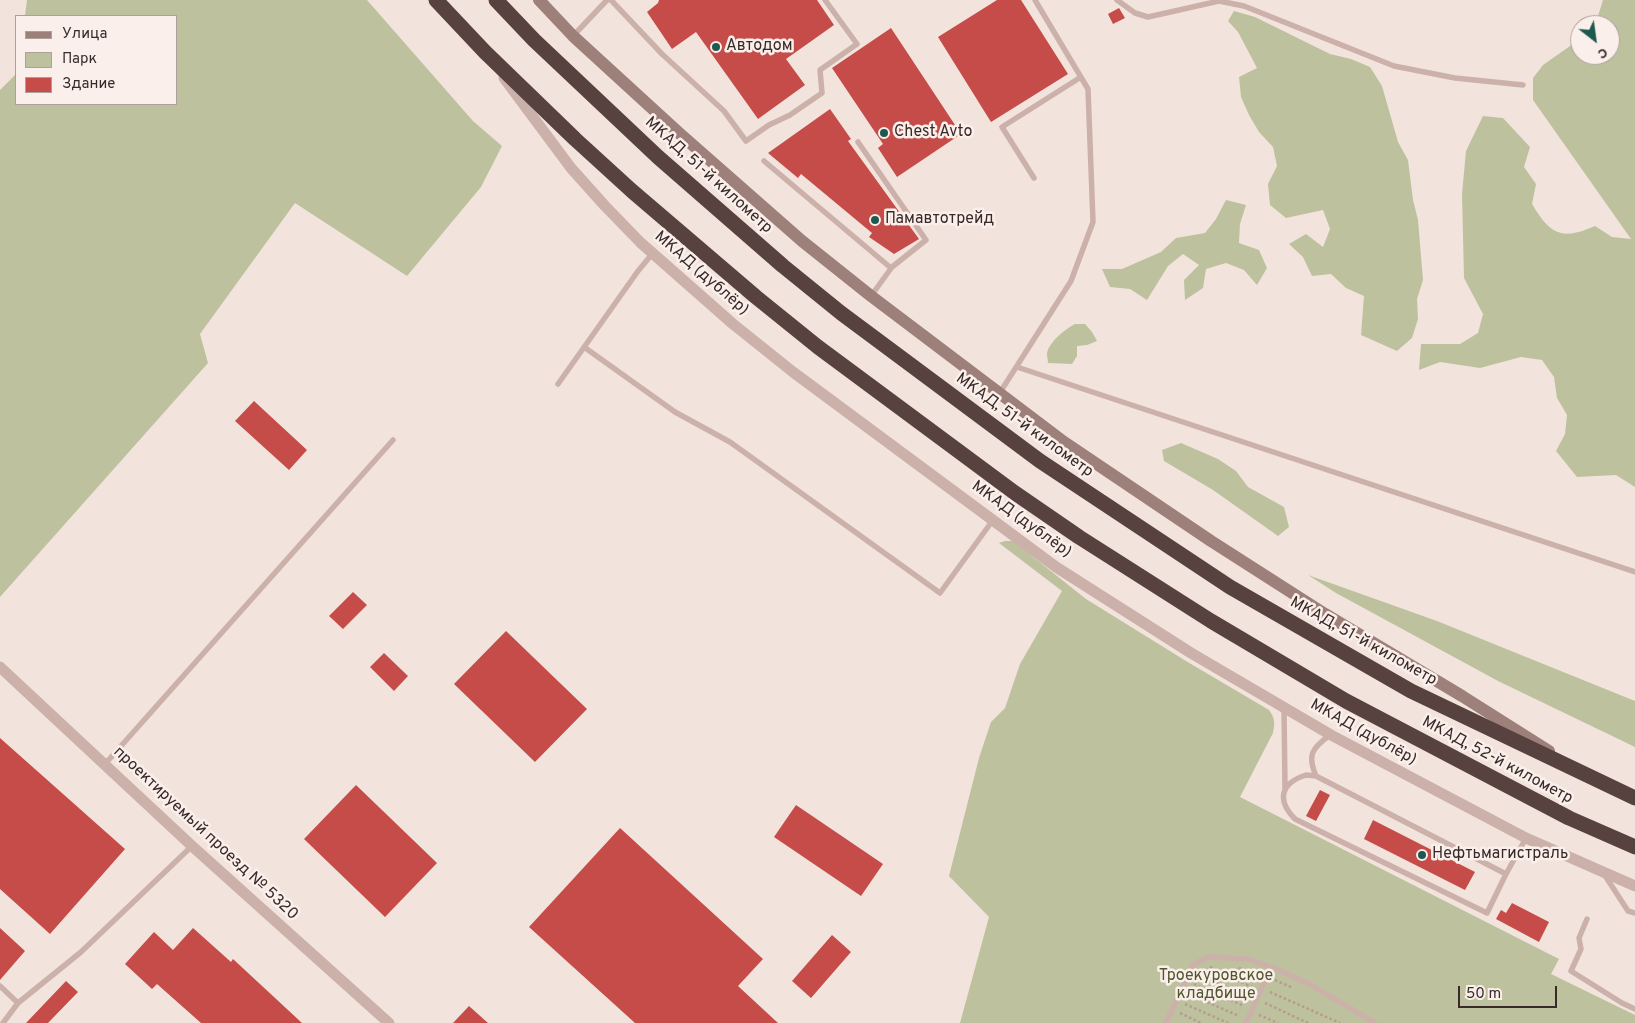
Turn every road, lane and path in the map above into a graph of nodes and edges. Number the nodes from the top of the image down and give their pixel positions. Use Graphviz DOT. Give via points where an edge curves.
graph roads {
  1 [pos="436,0"];
  2 [pos="496,0"];
  3 [pos="539,0"];
  4 [pos="609,0"];
  5 [pos="825,0"];
  6 [pos="1035,0"];
  7 [pos="1117,0"];
  8 [pos="573,36"];
  9 [pos="486,52"];
  10 [pos="1081,77"];
  11 [pos="1523,85"];
  12 [pos="858,142"];
  13 [pos="764,161"];
  14 [pos="1034,178"];
  15 [pos="653,253"];
  16 [pos="891,268"];
  17 [pos="871,296"];
  18 [pos="584,347"];
  19 [pos="1017,367"];
  20 [pos="558,384"];
  21 [pos="999,394"];
  22 [pos="393,440"];
  23 [pos="992,520"];
  24 [pos="1635,572"];
  25 [pos="0,667"];
  26 [pos="1284,707"];
  27 [pos="1330,735"];
  28 [pos="105,764"];
  29 [pos="1316,776"];
  30 [pos="1600,783"];
  31 [pos="1285,789"];
  32 [pos="1635,798"];
  33 [pos="1526,838"];
  34 [pos="192,846"];
  35 [pos="1635,847"];
  36 [pos="1603,872"];
  37 [pos="1506,874"];
  38 [pos="1635,886"];
  39 [pos="1635,913"];
  40 [pos="1587,919"];
  41 [pos="1198,962"];
  42 [pos="1271,967"];
  43 [pos="1186,980"];
  44 [pos="0,986"];
  45 [pos="1261,989"];
  46 [pos="1181,990"];
  47 [pos="1177,1000"];
  48 [pos="18,1002"];
  49 [pos="1635,1009"];
  50 [pos="1172,1010"];
  51 [pos="1252,1010"];
  52 [pos="1247,1022"];
  53 [pos="2,1023"];
  54 [pos="389,1023"];
  55 [pos="1166,1023"];
  56 [pos="1201,1023"];
  57 [pos="1228,1023"];
  58 [pos="1278,1023"];
  59 [pos="1340,1023"];
  60 [pos="1376,1023"];
  1 -- 9 [label="highway"];
  2 -- 30 [label="highway, МКАД, 51-й километр" via="658,157 783,266 840,313 1040,461 1230,587 1411,691"];
  3 -- 8 [label="street"];
  4 -- 5 [label="lane" via="724,111 746,141 822,93 820,70 857,44"];
  4 -- 8 [label="lane"];
  6 -- 10 [label="lane"];
  7 -- 11 [label="lane" via="1135,13 1148,17 1219,1 1244,6 1394,66 1455,78"];
  8 -- 17 [label="street" via="802,241"];
  9 -- 15 [label="street, МКАД (дублёр)" via="571,168"];
  9 -- 35 [label="highway, МКАД, 52-й километр" via="632,191 756,297 1014,493 1211,621 1346,701 1569,818"];
  10 -- 14 [label="lane" via="1002,127"];
  10 -- 19 [label="lane" via="1088,89 1092,222 1071,281"];
  12 -- 16 [label="lane" via="926,240"];
  13 -- 16 [label="lane"];
  15 -- 18 [label="lane"];
  15 -- 23 [label="street, МКАД (дублёр)" via="793,372"];
  16 -- 17 [label="lane"];
  17 -- 21 [label="street"];
  18 -- 20 [label="lane"];
  18 -- 23 [label="lane" via="675,412 730,442 940,593"];
  19 -- 21 [label="lane"];
  19 -- 24 [label="lane"];
  21 -- 30 [label="street" via="1211,541"];
  22 -- 28 [label="lane"];
  23 -- 26 [label="street, МКАД (дублёр)" via="1064,572 1191,653"];
  25 -- 28 [label="street, проектируемый проезд № 5320"];
  26 -- 27 [label="street, МКАД (дублёр)"];
  26 -- 31 [label="lane"];
  27 -- 29 [label="lane" via="1312,752 1310,763"];
  27 -- 33 [label="street, МКАД (дублёр)"];
  28 -- 34 [label="street, проектируемый проезд № 5320"];
  29 -- 31 [label="lane" via="1294,779"];
  29 -- 37 [label="lane"];
  30 -- 32 [label="highway"];
  31 -- 37 [label="lane" via="1283,800 1295,819 1487,913"];
  33 -- 36 [label="street, МКАД (дублёр)"];
  33 -- 37 [label="lane"];
  34 -- 48 [label="lane" via="81,952"];
  34 -- 54 [label="street, проектируемый проезд № 5320"];
  36 -- 38 [label="street, МКАД (дублёр)"];
  36 -- 39 [label="lane" via="1628,910"];
  40 -- 49 [label="lane" via="1579,938 1581,949 1571,971"];
  41 -- 42 [label="lane" via="1208,957 1249,959"];
  41 -- 43 [label="lane" via="1193,964"];
  41 -- 45 [label="path"];
  42 -- 45 [label="lane"];
  42 -- 60 [label="lane" via="1311,985"];
  43 -- 46 [label="lane"];
  43 -- 51 [label="path"];
  44 -- 48 [label="lane"];
  45 -- 51 [label="lane"];
  45 -- 59 [label="path"];
  46 -- 47 [label="lane"];
  46 -- 52 [label="path"];
  47 -- 50 [label="lane"];
  47 -- 57 [label="path"];
  48 -- 53 [label="lane"];
  50 -- 55 [label="lane"];
  50 -- 56 [label="path"];
  51 -- 52 [label="lane"];
  51 -- 58 [label="path"];
}
